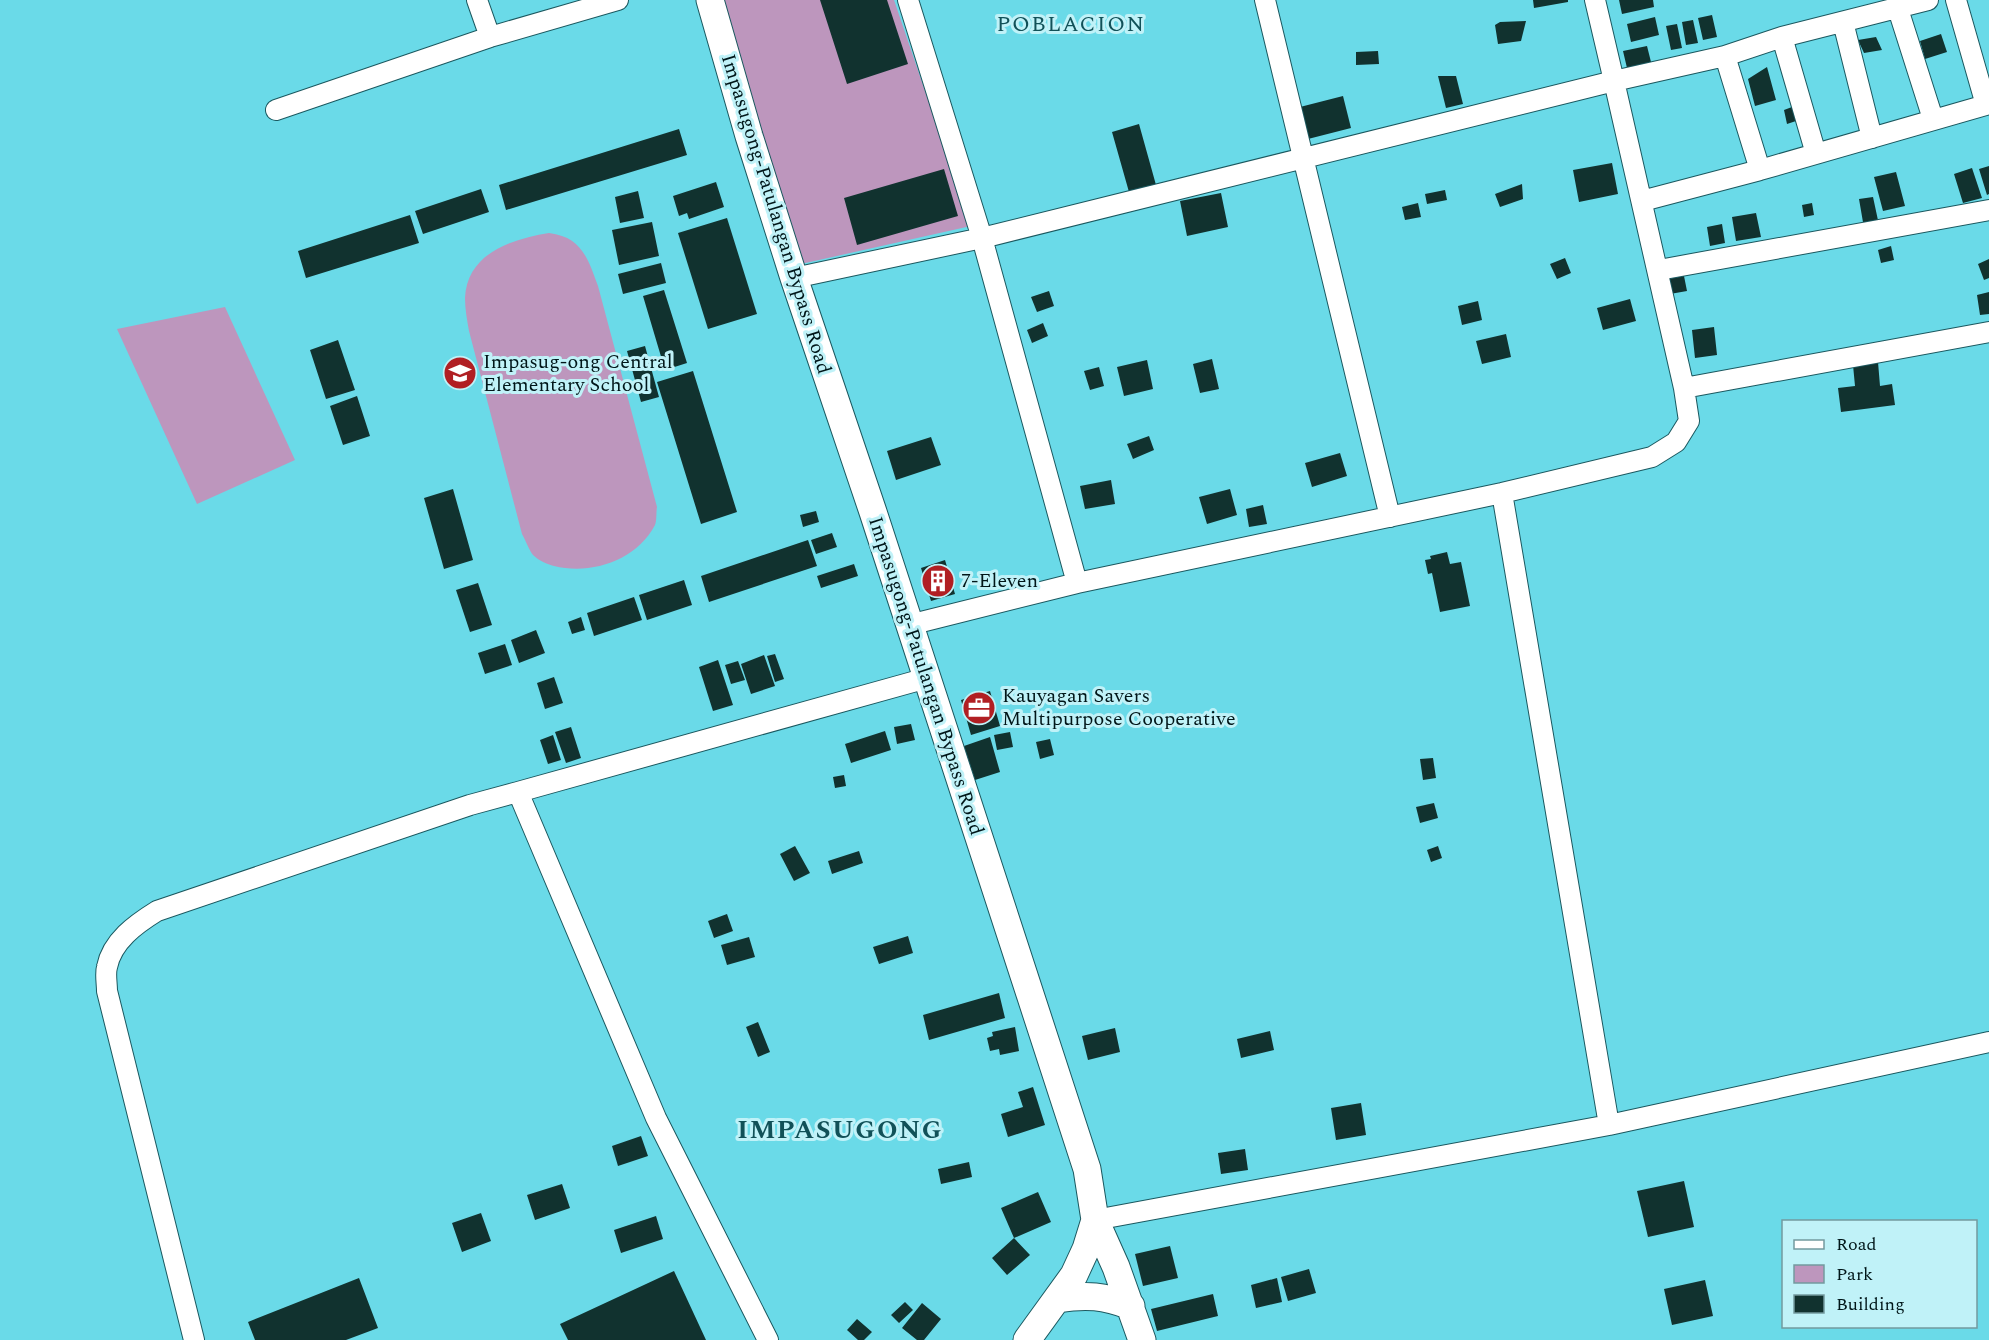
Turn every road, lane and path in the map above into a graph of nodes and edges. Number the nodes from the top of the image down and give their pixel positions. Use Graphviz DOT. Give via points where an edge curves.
graph roads {
  1 [pos="477,0"];
  2 [pos="618,0"];
  3 [pos="710,0"];
  4 [pos="908,0"];
  5 [pos="1265,0"];
  6 [pos="1595,0"];
  7 [pos="1928,0"];
  8 [pos="1956,0"];
  9 [pos="1898,9"];
  10 [pos="1843,22"];
  11 [pos="490,37"];
  12 [pos="1782,38"];
  13 [pos="1725,56"];
  14 [pos="1614,81"];
  15 [pos="1988,104"];
  16 [pos="276,110"];
  17 [pos="1933,119"];
  18 [pos="1872,138"];
  19 [pos="1816,154"];
  20 [pos="1304,157"];
  21 [pos="1760,170"];
  22 [pos="1642,201"];
  23 [pos="1989,210"];
  24 [pos="982,238"];
  25 [pos="1659,270"];
  26 [pos="794,278"];
  27 [pos="1989,332"];
  28 [pos="1684,388"];
  29 [pos="1502,493"];
  30 [pos="1390,517"];
  31 [pos="1077,583"];
  32 [pos="909,625"];
  33 [pos="927,678"];
  34 [pos="518,792"];
  35 [pos="1989,1042"];
  36 [pos="1609,1125"];
  37 [pos="1095,1220"];
  38 [pos="1058,1299"];
  39 [pos="1131,1306"];
  40 [pos="194,1340"];
  41 [pos="768,1340"];
  42 [pos="1027,1340"];
  43 [pos="1142,1340"];
  1 -- 11 [label="street"];
  2 -- 11 [label="street"];
  3 -- 26 [label="main road, Impasugong-Patulangan Bypass Road"];
  4 -- 24 [label="street"];
  5 -- 20 [label="street"];
  6 -- 14 [label="street"];
  7 -- 9 [label="street"];
  8 -- 15 [label="street"];
  9 -- 10 [label="street"];
  9 -- 17 [label="street"];
  10 -- 12 [label="street"];
  10 -- 18 [label="street"];
  11 -- 16 [label="street"];
  12 -- 13 [label="street"];
  12 -- 19 [label="street"];
  13 -- 14 [label="street"];
  13 -- 21 [label="street"];
  14 -- 20 [label="street"];
  14 -- 22 [label="street"];
  15 -- 17 [label="street"];
  17 -- 18 [label="street"];
  18 -- 19 [label="street"];
  19 -- 21 [label="street"];
  20 -- 24 [label="street"];
  20 -- 30 [label="street"];
  21 -- 22 [label="street"];
  22 -- 25 [label="street"];
  23 -- 25 [label="street"];
  24 -- 26 [label="street"];
  24 -- 31 [label="street"];
  25 -- 28 [label="street"];
  26 -- 32 [label="main road, Impasugong-Patulangan Bypass Road"];
  27 -- 28 [label="street"];
  28 -- 29 [label="street" via="1689,421 1676,442 1652,457"];
  29 -- 30 [label="street"];
  29 -- 36 [label="street"];
  30 -- 31 [label="street"];
  31 -- 32 [label="street"];
  32 -- 33 [label="main road, Impasugong-Patulangan Bypass Road"];
  33 -- 34 [label="street"];
  33 -- 37 [label="main road, Impasugong-Patulangan Bypass Road" via="1087,1169"];
  34 -- 40 [label="street" via="157,911 133,926 117,946 107,966 107,991"];
  34 -- 41 [label="street" via="656,1118"];
  35 -- 36 [label="street"];
  36 -- 37 [label="street"];
  37 -- 38 [label="main road, Impasugong-Patulangan Bypass Road" via="1082,1258"];
  37 -- 39 [label="main road"];
  38 -- 39 [label="main road" via="1104,1297"];
  38 -- 42 [label="main road, Impasugong-Patulangan Bypass Road"];
  39 -- 43 [label="main road"];
}
